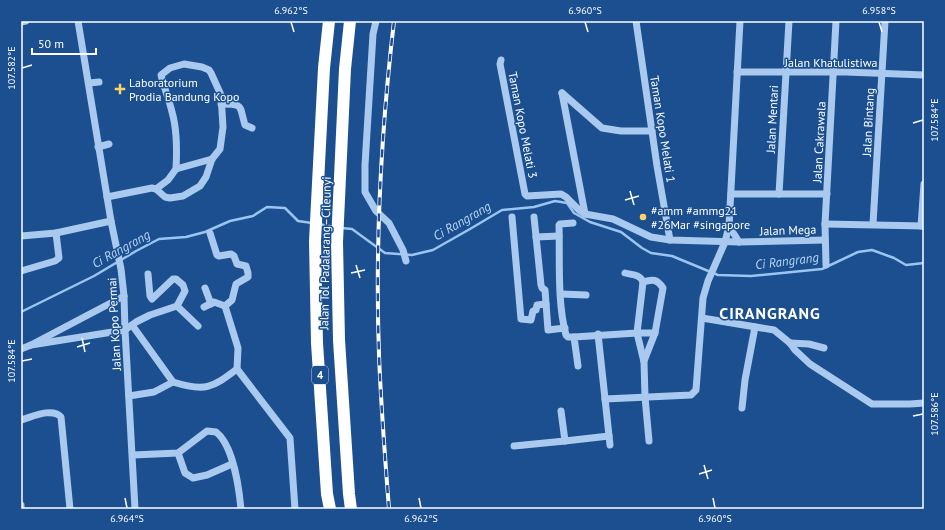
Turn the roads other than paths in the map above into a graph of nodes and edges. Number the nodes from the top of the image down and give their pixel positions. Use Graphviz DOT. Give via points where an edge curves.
graph roads {
  1 [pos="26,21"];
  2 [pos="78,21"];
  3 [pos="329,21"];
  4 [pos="350,21"];
  5 [pos="376,21"];
  6 [pos="636,21"];
  7 [pos="740,21"];
  8 [pos="789,21"];
  9 [pos="836,21"];
  10 [pos="885,21"];
  11 [pos="21,22"];
  12 [pos="501,60"];
  13 [pos="737,72"];
  14 [pos="834,72"];
  15 [pos="786,73"];
  16 [pos="882,73"];
  17 [pos="924,75"];
  18 [pos="99,82"];
  19 [pos="88,83"];
  20 [pos="221,104"];
  21 [pos="252,128"];
  22 [pos="652,131"];
  23 [pos="109,144"];
  24 [pos="98,146"];
  25 [pos="212,159"];
  26 [pos="176,169"];
  27 [pos="924,184"];
  28 [pos="156,189"];
  29 [pos="731,194"];
  30 [pos="779,194"];
  31 [pos="827,194"];
  32 [pos="108,197"];
  33 [pos="585,214"];
  34 [pos="512,217"];
  35 [pos="534,217"];
  36 [pos="111,221"];
  37 [pos="573,223"];
  38 [pos="825,224"];
  39 [pos="873,224"];
  40 [pos="729,226"];
  41 [pos="922,226"];
  42 [pos="56,233"];
  43 [pos="210,233"];
  44 [pos="21,236"];
  45 [pos="559,236"];
  46 [pos="536,237"];
  47 [pos="670,240"];
  48 [pos="825,240"];
  49 [pos="725,242"];
  50 [pos="739,242"];
  51 [pos="406,261"];
  52 [pos="826,265"];
  53 [pos="21,271"];
  54 [pos="625,273"];
  55 [pos="148,274"];
  56 [pos="643,282"];
  57 [pos="206,288"];
  58 [pos="561,294"];
  59 [pos="586,295"];
  60 [pos="124,296"];
  61 [pos="546,304"];
  62 [pos="177,306"];
  63 [pos="225,306"];
  64 [pos="702,318"];
  65 [pos="132,325"];
  66 [pos="198,326"];
  67 [pos="755,327"];
  68 [pos="565,328"];
  69 [pos="125,330"];
  70 [pos="637,333"];
  71 [pos="655,333"];
  72 [pos="598,334"];
  73 [pos="574,337"];
  74 [pos="790,343"];
  75 [pos="31,345"];
  76 [pos="824,348"];
  77 [pos="21,349"];
  78 [pos="644,362"];
  79 [pos="578,366"];
  80 [pos="237,369"];
  81 [pos="173,382"];
  82 [pos="128,396"];
  83 [pos="645,397"];
  84 [pos="605,399"];
  85 [pos="924,403"];
  86 [pos="742,408"];
  87 [pos="561,412"];
  88 [pos="21,420"];
  89 [pos="609,436"];
  90 [pos="565,440"];
  91 [pos="649,441"];
  92 [pos="610,445"];
  93 [pos="514,446"];
  94 [pos="178,453"];
  95 [pos="133,455"];
  96 [pos="232,464"];
  97 [pos="21,505"];
  98 [pos="21,509"];
  99 [pos="70,509"];
  100 [pos="135,509"];
  101 [pos="241,509"];
  102 [pos="295,509"];
  103 [pos="330,509"];
  104 [pos="351,509"];
  1 -- 11 [label="street"];
  2 -- 19 [label="street, Jalan Kopo Permai"];
  3 -- 103 [label="highway, Jalan Tol Padalarang–Cileunyi / 4" via="324,68 315,241 318,342"];
  4 -- 104 [label="highway, Jalan Tol Padalarang–Cileunyi / 4" via="345,69 337,242 339,340"];
  5 -- 51 [label="street" via="368,111 365,192 376,211 389,223"];
  6 -- 22 [label="street, Taman Kopo Melati 1"];
  7 -- 13 [label="street"];
  8 -- 15 [label="street, Jalan Mentari"];
  9 -- 14 [label="street, Jalan Cakrawala"];
  10 -- 16 [label="street, Jalan Bintang"];
  12 -- 33 [label="street, Taman Kopo Melati 3" via="525,194 561,194"];
  13 -- 15 [label="street, Jalan Khatulistiwa"];
  13 -- 29 [label="street"];
  14 -- 15 [label="street, Jalan Khatulistiwa"];
  14 -- 16 [label="street, Jalan Khatulistiwa"];
  14 -- 31 [label="street, Jalan Cakrawala"];
  15 -- 30 [label="street, Jalan Mentari"];
  16 -- 17 [label="street, Jalan Khatulistiwa"];
  16 -- 39 [label="street, Jalan Bintang"];
  18 -- 19 [label="street"];
  19 -- 24 [label="street, Jalan Kopo Permai"];
  20 -- 21 [label="street" via="239,106 245,125"];
  20 -- 25 [label="street" via="223,127 220,149"];
  20 -- 26 [label="street" via="219,88 212,73 202,67 184,64 170,68 161,75 173,112 177,149"];
  22 -- 33 [label="street" via="602,128 562,92"];
  22 -- 47 [label="street, Taman Kopo Melati 1"];
  23 -- 24 [label="street"];
  24 -- 32 [label="street, Jalan Kopo Permai"];
  25 -- 26 [label="street"];
  25 -- 28 [label="street" via="204,181 189,193 165,198"];
  26 -- 28 [label="street" via="168,180"];
  27 -- 41 [label="street"];
  28 -- 32 [label="street"];
  29 -- 30 [label="street"];
  29 -- 40 [label="street"];
  30 -- 31 [label="street"];
  31 -- 38 [label="street, Jalan Cakrawala"];
  32 -- 36 [label="street, Jalan Kopo Permai"];
  33 -- 47 [label="street, Jalan Mega" via="613,219 651,237"];
  34 -- 61 [label="street" via="521,319 532,320 537,305"];
  35 -- 46 [label="street"];
  36 -- 42 [label="street"];
  36 -- 60 [label="street, Jalan Kopo Permai" via="122,269"];
  37 -- 45 [label="street" via="559,224"];
  38 -- 39 [label="street"];
  38 -- 48 [label="street, Jalan Cakrawala"];
  39 -- 41 [label="street"];
  40 -- 49 [label="street"];
  40 -- 50 [label="street"];
  42 -- 44 [label="street"];
  42 -- 53 [label="street" via="59,258"];
  43 -- 63 [label="street" via="217,255 231,254 237,264 246,266 248,273 248,277 236,284 232,300"];
  45 -- 46 [label="street"];
  45 -- 58 [label="street"];
  46 -- 61 [label="street"];
  47 -- 49 [label="street, Jalan Mega"];
  48 -- 50 [label="street, Jalan Mega"];
  48 -- 52 [label="street, Jalan Cakrawala"];
  49 -- 50 [label="street, Jalan Mega"];
  49 -- 64 [label="street" via="708,281 703,298"];
  54 -- 56 [label="street" via="639,276"];
  55 -- 62 [label="street" via="152,299 173,279 176,278 183,285 185,293"];
  56 -- 70 [label="street"];
  56 -- 71 [label="street" via="654,280 663,288"];
  57 -- 63 [label="street" via="207,305 214,302"];
  58 -- 59 [label="street"];
  58 -- 68 [label="street"];
  60 -- 69 [label="street, Jalan Kopo Permai"];
  60 -- 75 [label="street"];
  61 -- 68 [label="street" via="548,330"];
  62 -- 65 [label="street" via="150,315"];
  62 -- 66 [label="street"];
  63 -- 80 [label="street" via="238,348"];
  64 -- 67 [label="street"];
  64 -- 83 [label="street" via="694,393"];
  65 -- 69 [label="street"];
  65 -- 81 [label="street"];
  67 -- 74 [label="street" via="774,330"];
  67 -- 86 [label="street"];
  68 -- 73 [label="street" via="566,336"];
  69 -- 75 [label="street"];
  69 -- 82 [label="street, Jalan Kopo Permai"];
  70 -- 71 [label="street"];
  70 -- 72 [label="street"];
  70 -- 78 [label="street"];
  71 -- 78 [label="street"];
  72 -- 73 [label="street"];
  72 -- 84 [label="street"];
  73 -- 79 [label="street"];
  74 -- 76 [label="street"];
  74 -- 85 [label="street" via="810,364 872,404"];
  75 -- 77 [label="street"];
  78 -- 83 [label="street"];
  80 -- 81 [label="street" via="218,384 202,388"];
  80 -- 102 [label="street" via="290,438"];
  81 -- 82 [label="street" via="154,392"];
  82 -- 95 [label="street, Jalan Kopo Permai"];
  83 -- 84 [label="street"];
  83 -- 91 [label="street"];
  84 -- 89 [label="street"];
  87 -- 90 [label="street"];
  88 -- 99 [label="street" via="48,413 62,417"];
  89 -- 90 [label="street"];
  89 -- 92 [label="street"];
  90 -- 93 [label="street"];
  94 -- 95 [label="street"];
  94 -- 96 [label="street" via="185,473 193,478"];
  94 -- 96 [label="street" via="207,431 214,431 225,443"];
  95 -- 100 [label="street, Jalan Kopo Permai"];
  96 -- 101 [label="street"];
  97 -- 98 [label="street"];
}
